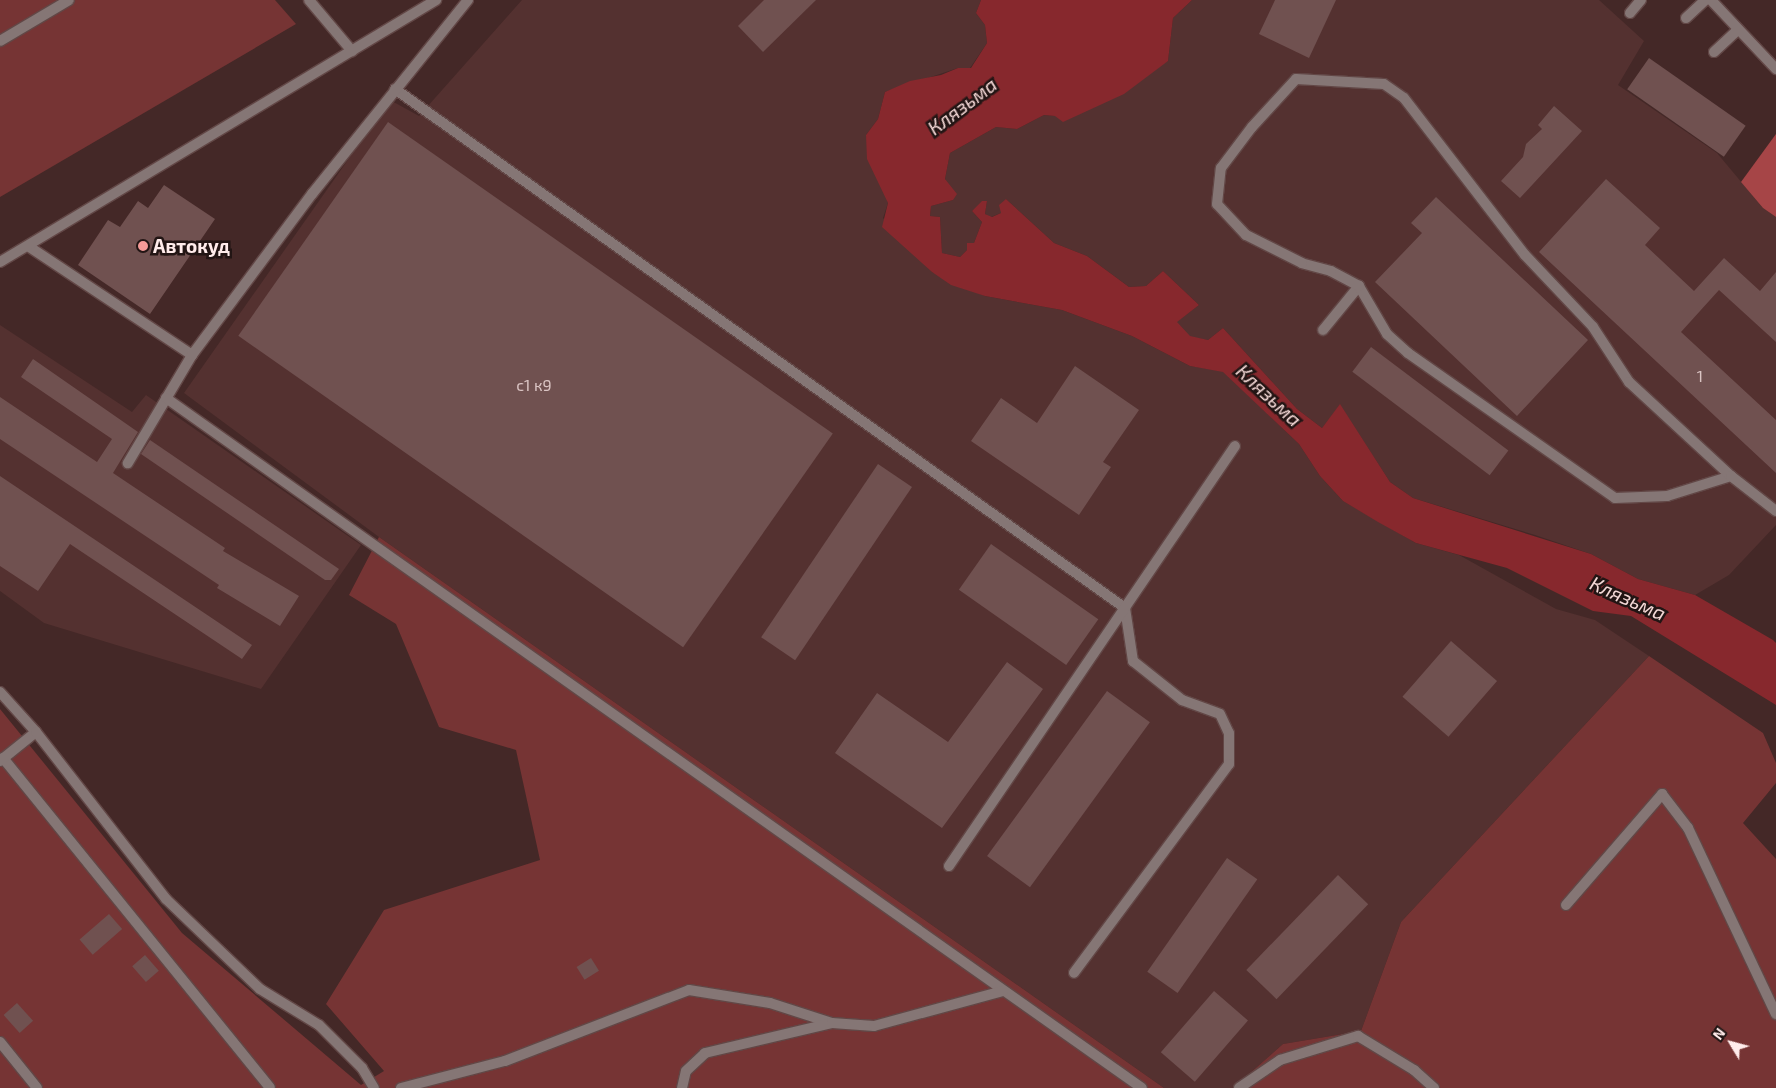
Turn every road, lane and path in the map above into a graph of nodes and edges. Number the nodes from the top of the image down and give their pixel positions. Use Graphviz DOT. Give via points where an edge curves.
graph roads {
  1 [pos="69,0"];
  2 [pos="309,0"];
  3 [pos="436,0"];
  4 [pos="468,0"];
  5 [pos="1641,0"];
  6 [pos="1705,0"];
  7 [pos="1711,0"];
  8 [pos="1630,12"];
  9 [pos="1686,18"];
  10 [pos="1738,30"];
  11 [pos="0,41"];
  12 [pos="352,51"];
  13 [pos="1714,52"];
  14 [pos="1776,69"];
  15 [pos="395,89"];
  16 [pos="28,246"];
  17 [pos="0,262"];
  18 [pos="1359,286"];
  19 [pos="1323,330"];
  20 [pos="192,355"];
  21 [pos="166,398"];
  22 [pos="1235,446"];
  23 [pos="128,463"];
  24 [pos="1731,476"];
  25 [pos="1776,511"];
  26 [pos="1125,608"];
  27 [pos="0,692"];
  28 [pos="36,732"];
  29 [pos="1,760"];
  30 [pos="949,866"];
  31 [pos="1566,905"];
  32 [pos="1074,973"];
  33 [pos="1003,992"];
  34 [pos="1776,1014"];
  35 [pos="832,1023"];
  36 [pos="0,1042"];
  37 [pos="38,1088"];
  38 [pos="270,1088"];
  39 [pos="374,1088"];
  40 [pos="401,1088"];
  41 [pos="682,1088"];
  42 [pos="1142,1088"];
  43 [pos="1239,1088"];
  44 [pos="1434,1088"];
  1 -- 11 [label="street"];
  2 -- 12 [label="street"];
  3 -- 12 [label="street"];
  4 -- 15 [label="street"];
  5 -- 8 [label="street"];
  6 -- 9 [label="street"];
  7 -- 10 [label="street"];
  10 -- 13 [label="street"];
  10 -- 14 [label="street"];
  12 -- 16 [label="street"];
  15 -- 20 [label="street"];
  15 -- 26 [label="street"];
  16 -- 17 [label="street"];
  16 -- 20 [label="street"];
  18 -- 19 [label="street"];
  18 -- 24 [label="street" via="1387,334 1401,347 1615,498 1667,496"];
  18 -- 24 [label="street" via="1246,235 1217,204 1221,168 1252,127 1296,79 1384,84 1404,98 1525,255 1593,327 1629,382"];
  20 -- 21 [label="street"];
  21 -- 23 [label="street"];
  21 -- 33 [label="street" via="566,678"];
  22 -- 26 [label="street"];
  24 -- 25 [label="street"];
  26 -- 30 [label="street"];
  26 -- 32 [label="street" via="1133,660 1182,700 1220,714 1229,733 1229,764"];
  27 -- 28 [label="street"];
  28 -- 29 [label="street"];
  28 -- 39 [label="street" via="166,899 260,989 319,1025 362,1068"];
  29 -- 38 [label="street"];
  31 -- 34 [label="street" via="1662,794 1693,837"];
  33 -- 35 [label="street" via="874,1026"];
  33 -- 42 [label="street"];
  35 -- 40 [label="street" via="770,1003 690,990 505,1061"];
  35 -- 41 [label="street" via="705,1053 686,1071"];
  36 -- 37 [label="street"];
  43 -- 44 [label="street" via="1280,1060 1358,1036 1414,1070"];
}
